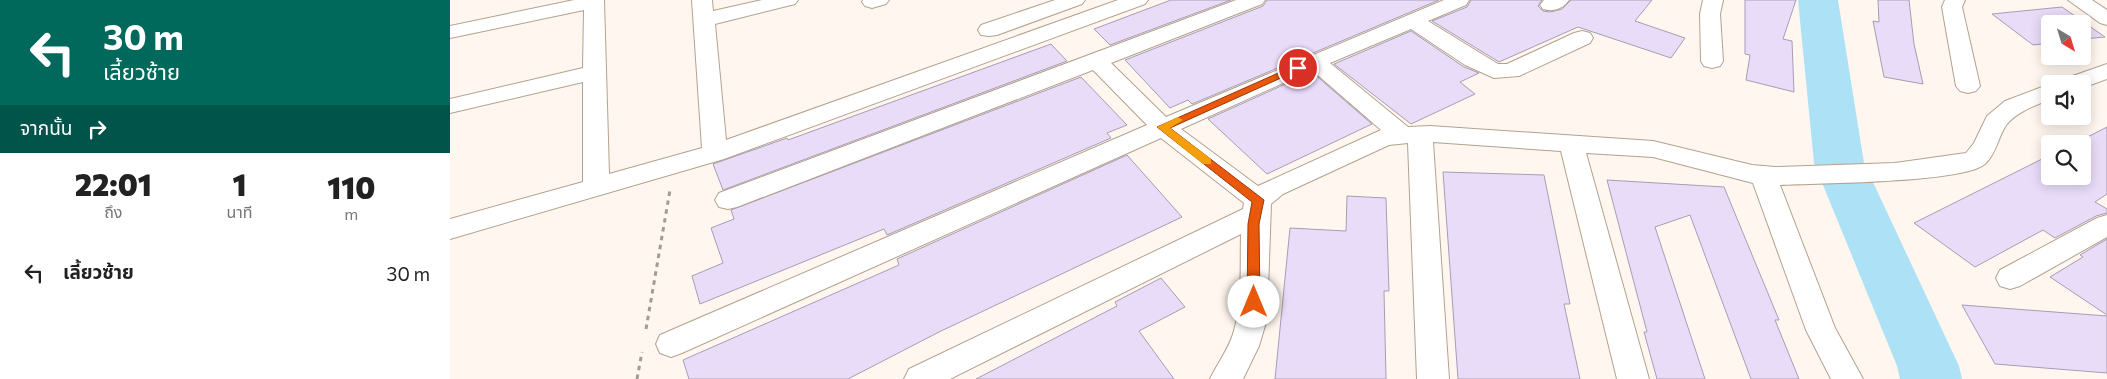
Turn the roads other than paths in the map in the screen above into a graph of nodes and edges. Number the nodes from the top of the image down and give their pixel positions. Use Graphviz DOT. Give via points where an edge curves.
graph roads {
  1 [pos="788,0"];
  2 [pos="1075,0"];
  3 [pos="1138,0"];
  4 [pos="1255,0"];
  5 [pos="1714,0"];
  6 [pos="1955,0"];
  7 [pos="2078,0"];
  8 [pos="594,1"];
  9 [pos="1459,1"];
  10 [pos="702,10"];
  11 [pos="1412,20"];
  12 [pos="2107,20"];
  13 [pos="989,30"];
  14 [pos="450,32"];
  15 [pos="1582,38"];
  16 [pos="1097,61"];
  17 [pos="1315,61"];
  18 [pos="1712,61"];
  19 [pos="2107,71"];
  20 [pos="595,72"];
  21 [pos="2091,77"];
  22 [pos="1968,86"];
  23 [pos="2041,95"];
  24 [pos="450,106"];
  25 [pos="1162,127"];
  26 [pos="1411,135"];
  27 [pos="1571,143"];
  28 [pos="714,153"];
  29 [pos="1763,175"];
  30 [pos="596,187"];
  31 [pos="728,200"];
  32 [pos="1257,208"];
  33 [pos="2107,225"];
  34 [pos="450,229"];
  35 [pos="2010,278"];
  36 [pos="671,344"];
  37 [pos="1231,374"];
  38 [pos="920,379"];
  39 [pos="1433,379"];
  40 [pos="1633,379"];
  41 [pos="1847,379"];
  1 -- 10 [label="street"];
  2 -- 13 [label="street"];
  3 -- 28 [label="street"];
  4 -- 16 [label="street"];
  5 -- 18 [label="street" via="1710,14"];
  6 -- 22 [label="street" via="1952,7"];
  7 -- 12 [label="street"];
  8 -- 14 [label="street"];
  8 -- 20 [label="street"];
  9 -- 11 [label="street"];
  10 -- 28 [label="street"];
  11 -- 15 [label="street" via="1494,70 1510,71"];
  11 -- 17 [label="street"];
  16 -- 25 [label="street"];
  16 -- 31 [label="street"];
  17 -- 25 [label="street"];
  17 -- 26 [label="street"];
  19 -- 21 [label="street"];
  20 -- 24 [label="street"];
  20 -- 30 [label="street"];
  23 -- 29 [label="street" via="2013,106 1996,121 1975,159 1954,165 1896,172"];
  25 -- 32 [label="street"];
  25 -- 36 [label="street"];
  26 -- 27 [label="street"];
  26 -- 32 [label="street" via="1384,138 1274,188"];
  26 -- 39 [label="street"];
  27 -- 29 [label="street" via="1653,149"];
  27 -- 40 [label="street"];
  28 -- 30 [label="street"];
  29 -- 41 [label="street" via="1821,330"];
  30 -- 34 [label="street"];
  32 -- 37 [label="street" via="1254,302 1249,333"];
  32 -- 38 [label="street"];
  33 -- 35 [label="street"];
}
